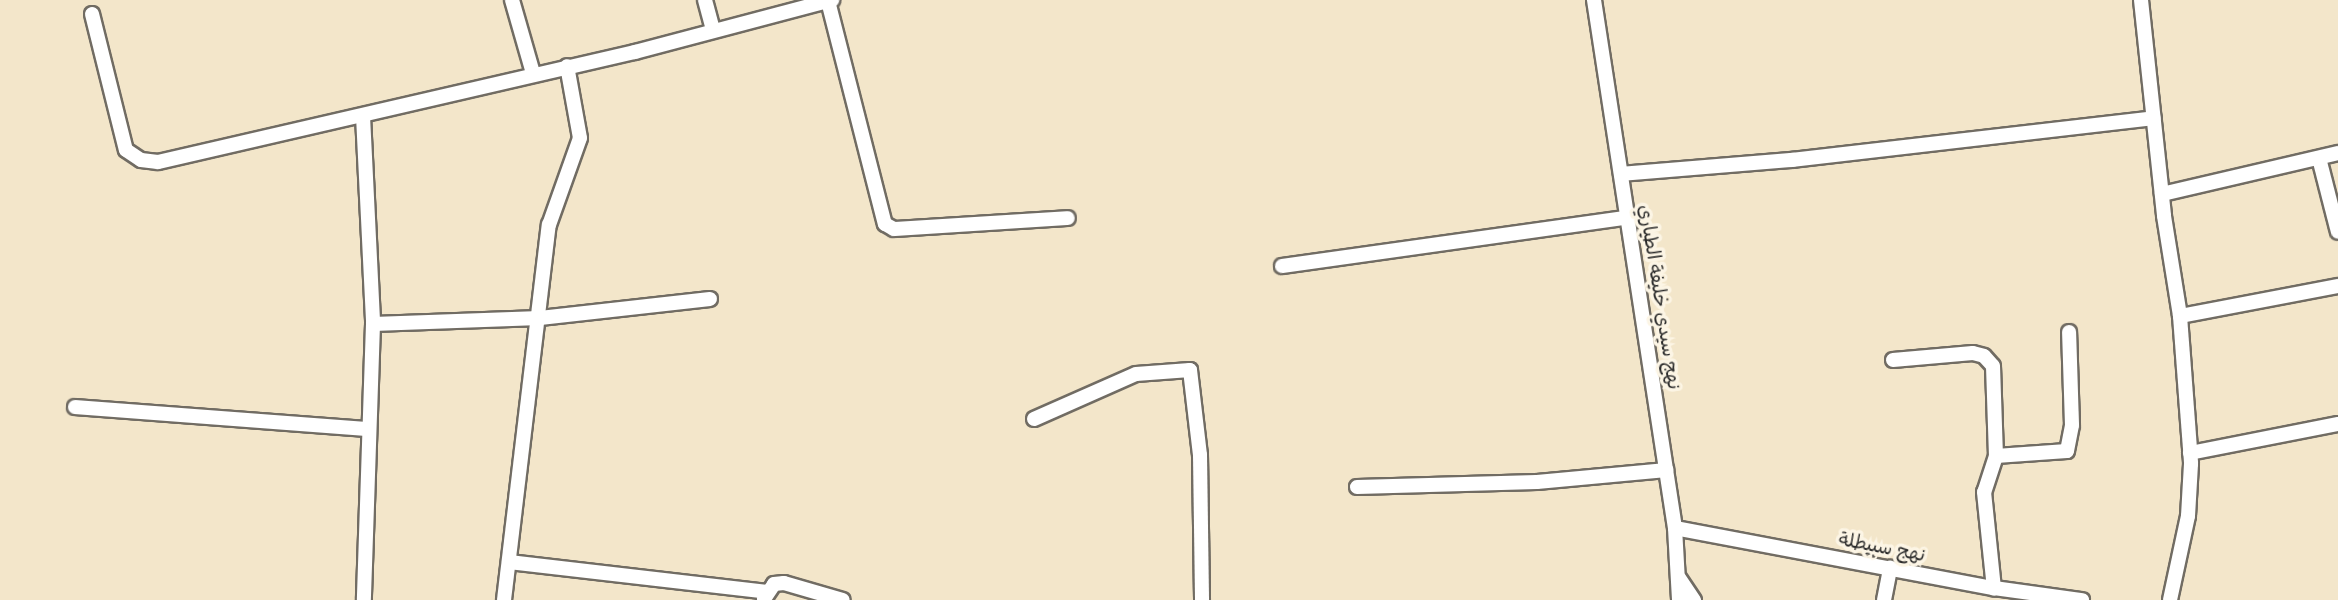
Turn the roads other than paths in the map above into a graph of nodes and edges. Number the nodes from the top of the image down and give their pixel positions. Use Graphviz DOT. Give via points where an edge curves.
graph roads {
  1 [pos="512,0"];
  2 [pos="705,0"];
  3 [pos="830,0"];
  4 [pos="1594,0"];
  5 [pos="2141,0"];
  6 [pos="92,14"];
  7 [pos="713,29"];
  8 [pos="566,66"];
  9 [pos="533,74"];
  10 [pos="363,116"];
  11 [pos="2154,118"];
  12 [pos="2338,153"];
  13 [pos="2319,158"];
  14 [pos="1621,174"];
  15 [pos="2162,194"];
  16 [pos="1629,217"];
  17 [pos="1068,218"];
  18 [pos="2338,232"];
  19 [pos="1282,266"];
  20 [pos="2338,286"];
  21 [pos="710,299"];
  22 [pos="2180,316"];
  23 [pos="540,318"];
  24 [pos="373,324"];
  25 [pos="2069,332"];
  26 [pos="1893,360"];
  27 [pos="75,408"];
  28 [pos="1034,419"];
  29 [pos="2338,424"];
  30 [pos="366,429"];
  31 [pos="2190,453"];
  32 [pos="1996,456"];
  33 [pos="1666,470"];
  34 [pos="1357,487"];
  35 [pos="1675,528"];
  36 [pos="509,562"];
  37 [pos="1890,568"];
  38 [pos="1679,576"];
  39 [pos="1994,588"];
  40 [pos="765,596"];
  41 [pos="364,600"];
  42 [pos="504,600"];
  43 [pos="843,600"];
  44 [pos="1202,600"];
  45 [pos="1679,600"];
  46 [pos="1694,600"];
  47 [pos="1884,600"];
  48 [pos="2082,600"];
  49 [pos="2170,600"];
  1 -- 9 [label="street"];
  2 -- 7 [label="street"];
  3 -- 7 [label="street"];
  3 -- 17 [label="street" via="885,224 894,229"];
  4 -- 14 [label="street, نهج سيدي خليفة الطياري"];
  5 -- 11 [label="street"];
  6 -- 10 [label="street" via="126,150 141,160 158,162 296,127"];
  7 -- 8 [label="street"];
  8 -- 9 [label="street"];
  8 -- 23 [label="street" via="580,138 549,225"];
  9 -- 10 [label="street"];
  10 -- 24 [label="street"];
  11 -- 14 [label="street" via="1792,160"];
  11 -- 15 [label="street"];
  12 -- 13 [label="street"];
  13 -- 15 [label="street"];
  13 -- 18 [label="street"];
  14 -- 16 [label="street, نهج سيدي خليفة الطياري"];
  15 -- 22 [label="street"];
  16 -- 19 [label="street"];
  16 -- 33 [label="street, نهج سيدي خليفة الطياري"];
  20 -- 22 [label="street"];
  21 -- 23 [label="street"];
  22 -- 31 [label="street"];
  23 -- 24 [label="street"];
  23 -- 36 [label="street"];
  24 -- 30 [label="street"];
  25 -- 32 [label="street" via="2072,425 2067,451"];
  26 -- 32 [label="street" via="1973,353 1989,359"];
  27 -- 30 [label="street"];
  28 -- 44 [label="street" via="1136,374 1190,370 1200,455"];
  29 -- 31 [label="street"];
  30 -- 41 [label="street"];
  31 -- 49 [label="street" via="2188,516"];
  32 -- 39 [label="street" via="1984,492"];
  33 -- 34 [label="street" via="1538,482"];
  33 -- 35 [label="street, نهج سيدي خليفة الطياري"];
  35 -- 37 [label="street, نهج سبيطلة"];
  35 -- 38 [label="street, نهج سيدي خليفة الطياري"];
  36 -- 40 [label="street"];
  36 -- 42 [label="street"];
  37 -- 39 [label="street, نهج سبيطلة"];
  37 -- 47 [label="street"];
  38 -- 45 [label="street, نهج سيدي خليفة الطياري"];
  38 -- 46 [label="street"];
  39 -- 48 [label="street, نهج سبيطلة"];
  40 -- 43 [label="street" via="784,583"];
}
